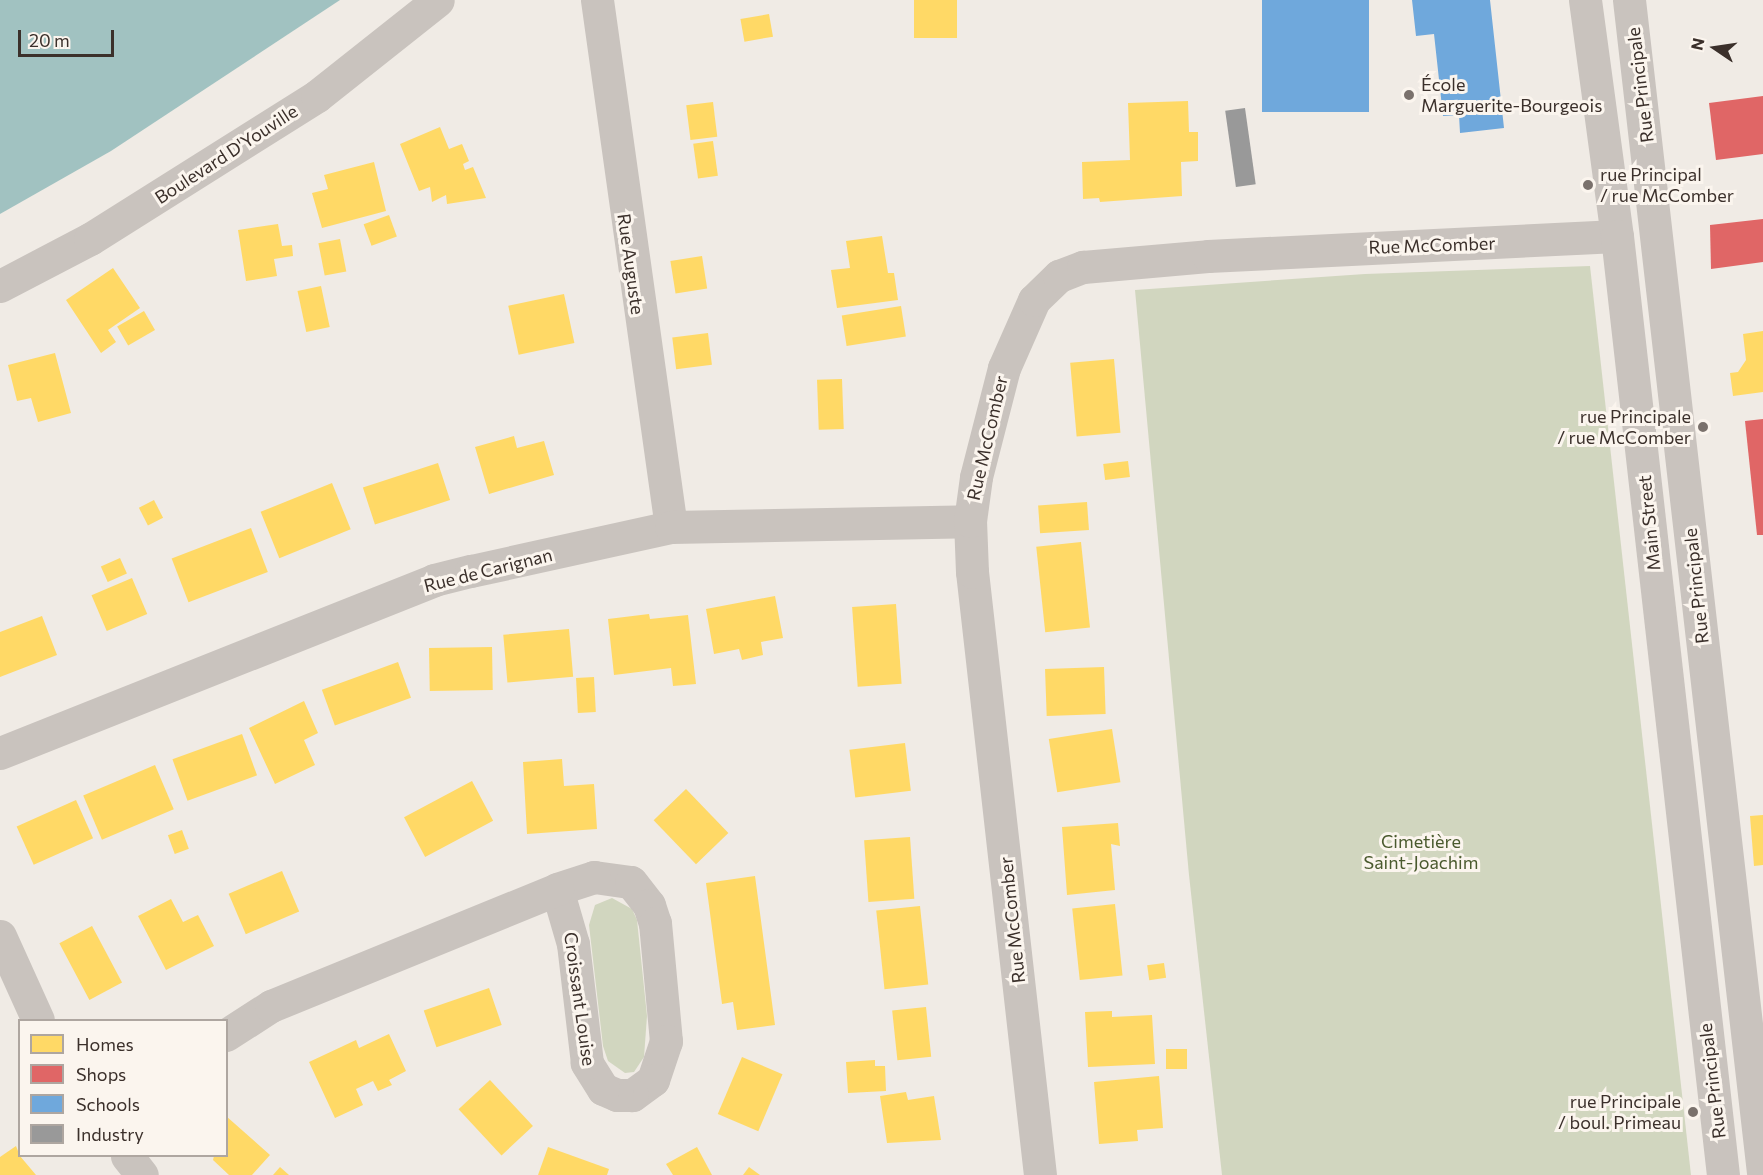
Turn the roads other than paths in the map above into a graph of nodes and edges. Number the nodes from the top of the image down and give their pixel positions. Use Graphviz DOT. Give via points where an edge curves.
graph roads {
  1 [pos="438,0"];
  2 [pos="597,0"];
  3 [pos="1585,0"];
  4 [pos="1629,0"];
  5 [pos="1617,236"];
  6 [pos="0,286"];
  7 [pos="970,521"];
  8 [pos="671,527"];
  9 [pos="0,753"];
  10 [pos="557,889"];
  11 [pos="0,936"];
  12 [pos="38,1019"];
  13 [pos="228,1034"];
  14 [pos="1762,1152"];
  15 [pos="128,1157"];
  16 [pos="1721,1161"];
  17 [pos="142,1175"];
  18 [pos="1041,1175"];
  1 -- 6 [label="street, Boulevard D'Youville" via="307,102 90,239"];
  2 -- 8 [label="street, Rue Auguste"];
  3 -- 5 [label="street"];
  4 -- 14 [label="street, Rue Principale"];
  5 -- 7 [label="street, Rue McComber" via="1208,256 1070,270 1046,286 1034,300 1012,345 978,467"];
  5 -- 16 [label="street, Main Street"];
  7 -- 8 [label="street, Rue de Carignan"];
  7 -- 18 [label="street, Rue McComber"];
  8 -- 9 [label="street, Rue de Carignan" via="434,580"];
  10 -- 10 [label="street, Croissant Louise" via="573,945 586,1063 603,1089 617,1095 632,1095 653,1080 666,1041 657,938 649,905 631,882 618,877 594,877"];
  10 -- 13 [label="street, Croissant Louise" via="271,1006"];
  11 -- 12 [label="street"];
  14 -- 16 [label="street"];
  15 -- 17 [label="street"];
}
